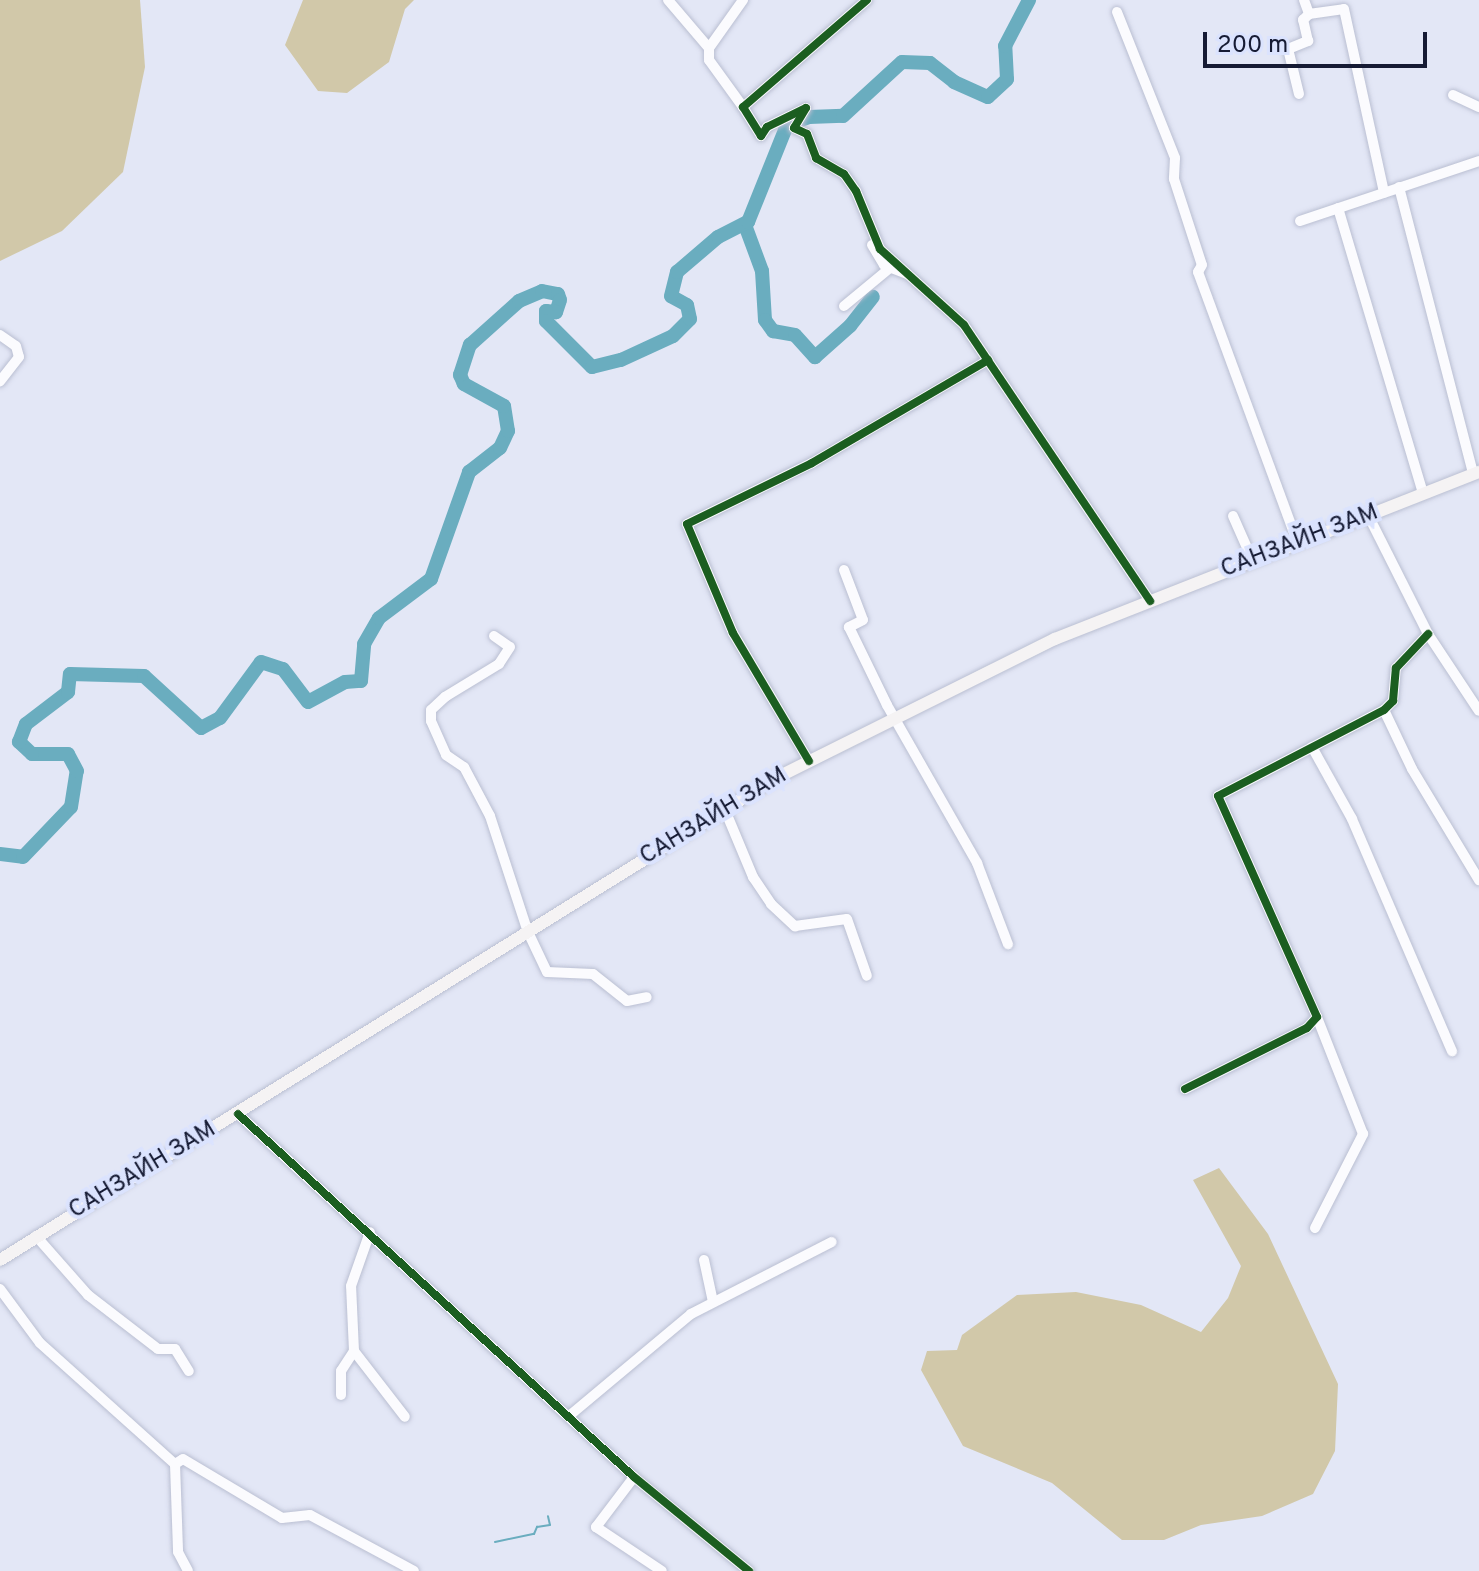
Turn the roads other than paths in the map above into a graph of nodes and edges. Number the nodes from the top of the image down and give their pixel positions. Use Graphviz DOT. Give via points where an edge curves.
graph roads {
  1 [pos="668,0"];
  2 [pos="743,0"];
  3 [pos="867,0"];
  4 [pos="1304,0"];
  5 [pos="1117,12"];
  6 [pos="1309,14"];
  7 [pos="709,48"];
  8 [pos="1299,94"];
  9 [pos="1453,95"];
  10 [pos="743,107"];
  11 [pos="1479,107"];
  12 [pos="1479,161"];
  13 [pos="1399,187"];
  14 [pos="1384,193"];
  15 [pos="1338,208"];
  16 [pos="1300,221"];
  17 [pos="871,231"];
  18 [pos="890,268"];
  19 [pos="919,279"];
  20 [pos="844,306"];
  21 [pos="0,335"];
  22 [pos="988,360"];
  23 [pos="0,381"];
  24 [pos="1476,473"];
  25 [pos="1423,494"];
  26 [pos="1368,515"];
  27 [pos="1233,516"];
  28 [pos="1297,541"];
  29 [pos="1252,559"];
  30 [pos="844,570"];
  31 [pos="1150,601"];
  32 [pos="1428,634"];
  33 [pos="494,636"];
  34 [pos="1384,710"];
  35 [pos="1479,711"];
  36 [pos="897,717"];
  37 [pos="1312,747"];
  38 [pos="809,761"];
  39 [pos="725,810"];
  40 [pos="1479,880"];
  41 [pos="528,932"];
  42 [pos="1008,944"];
  43 [pos="867,976"];
  44 [pos="647,997"];
  45 [pos="1317,1017"];
  46 [pos="1452,1051"];
  47 [pos="1185,1089"];
  48 [pos="238,1114"];
  49 [pos="1315,1228"];
  50 [pos="370,1232"];
  51 [pos="36,1236"];
  52 [pos="832,1242"];
  53 [pos="0,1260"];
  54 [pos="704,1260"];
  55 [pos="0,1289"];
  56 [pos="713,1302"];
  57 [pos="354,1351"];
  58 [pos="189,1371"];
  59 [pos="341,1395"];
  60 [pos="569,1416"];
  61 [pos="405,1417"];
  62 [pos="175,1464"];
  63 [pos="634,1477"];
  64 [pos="188,1571"];
  65 [pos="414,1571"];
  66 [pos="662,1571"];
  67 [pos="749,1571"];
  1 -- 7 [label="street"];
  2 -- 7 [label="street"];
  3 -- 10 [label="street"];
  4 -- 6 [label="street"];
  5 -- 28 [label="street" via="1175,158 1174,179 1202,265 1198,272"];
  6 -- 8 [label="street" via="1303,20 1308,41 1288,49"];
  6 -- 14 [label="street" via="1344,9"];
  7 -- 10 [label="street" via="709,60"];
  9 -- 11 [label="street"];
  10 -- 17 [label="street" via="761,136 767,127 806,108 794,128 807,134 816,158 850,182"];
  12 -- 13 [label="street"];
  13 -- 14 [label="street"];
  13 -- 24 [label="street"];
  14 -- 15 [label="street"];
  15 -- 16 [label="street"];
  15 -- 25 [label="street"];
  17 -- 18 [label="street" via="877,255"];
  17 -- 19 [label="street" via="880,249"];
  18 -- 19 [label="street"];
  18 -- 20 [label="street"];
  19 -- 22 [label="street" via="964,325"];
  21 -- 23 [label="street" via="16,346 19,357"];
  22 -- 31 [label="street"];
  22 -- 38 [label="street" via="812,463 687,524 733,633"];
  24 -- 25 [label="main road, САНЗАЙН ЗАМ"];
  25 -- 26 [label="main road, САНЗАЙН ЗАМ"];
  26 -- 28 [label="main road, САНЗАЙН ЗАМ"];
  26 -- 32 [label="street"];
  27 -- 29 [label="street"];
  28 -- 29 [label="main road, САНЗАЙН ЗАМ"];
  29 -- 31 [label="main road, САНЗАЙН ЗАМ"];
  30 -- 36 [label="street" via="863,620 849,627"];
  31 -- 36 [label="main road, САНЗАЙН ЗАМ" via="1055,639"];
  32 -- 34 [label="street" via="1396,668 1393,701"];
  32 -- 35 [label="street"];
  33 -- 41 [label="street" via="510,647 499,664 445,697 429,716 446,755 464,767 490,816"];
  34 -- 37 [label="street"];
  34 -- 40 [label="street" via="1412,769"];
  36 -- 38 [label="main road, САНЗАЙН ЗАМ"];
  36 -- 42 [label="street" via="977,863"];
  37 -- 45 [label="street" via="1218,796"];
  37 -- 46 [label="street" via="1352,819"];
  38 -- 39 [label="main road, САНЗАЙН ЗАМ"];
  39 -- 41 [label="main road, САНЗАЙН ЗАМ"];
  39 -- 43 [label="street" via="753,877 771,904 795,926 847,919"];
  41 -- 44 [label="street" via="547,972 593,974 627,1001"];
  41 -- 48 [label="main road, САНЗАЙН ЗАМ"];
  45 -- 47 [label="street" via="1307,1028"];
  45 -- 49 [label="street" via="1363,1134"];
  48 -- 50 [label="street"];
  48 -- 51 [label="main road, САНЗАЙН ЗАМ"];
  50 -- 57 [label="street" via="351,1286"];
  50 -- 60 [label="street"];
  51 -- 53 [label="main road, САНЗАЙН ЗАМ"];
  51 -- 58 [label="street" via="88,1295 158,1349 175,1349"];
  52 -- 56 [label="street"];
  54 -- 56 [label="street"];
  55 -- 62 [label="street" via="40,1343"];
  56 -- 60 [label="street" via="646,1349"];
  57 -- 59 [label="street" via="341,1371"];
  57 -- 61 [label="street"];
  60 -- 63 [label="street"];
  62 -- 64 [label="street" via="178,1552"];
  62 -- 65 [label="street" via="183,1459 282,1518 310,1515"];
  63 -- 66 [label="street" via="596,1527"];
  63 -- 67 [label="street"];
}
